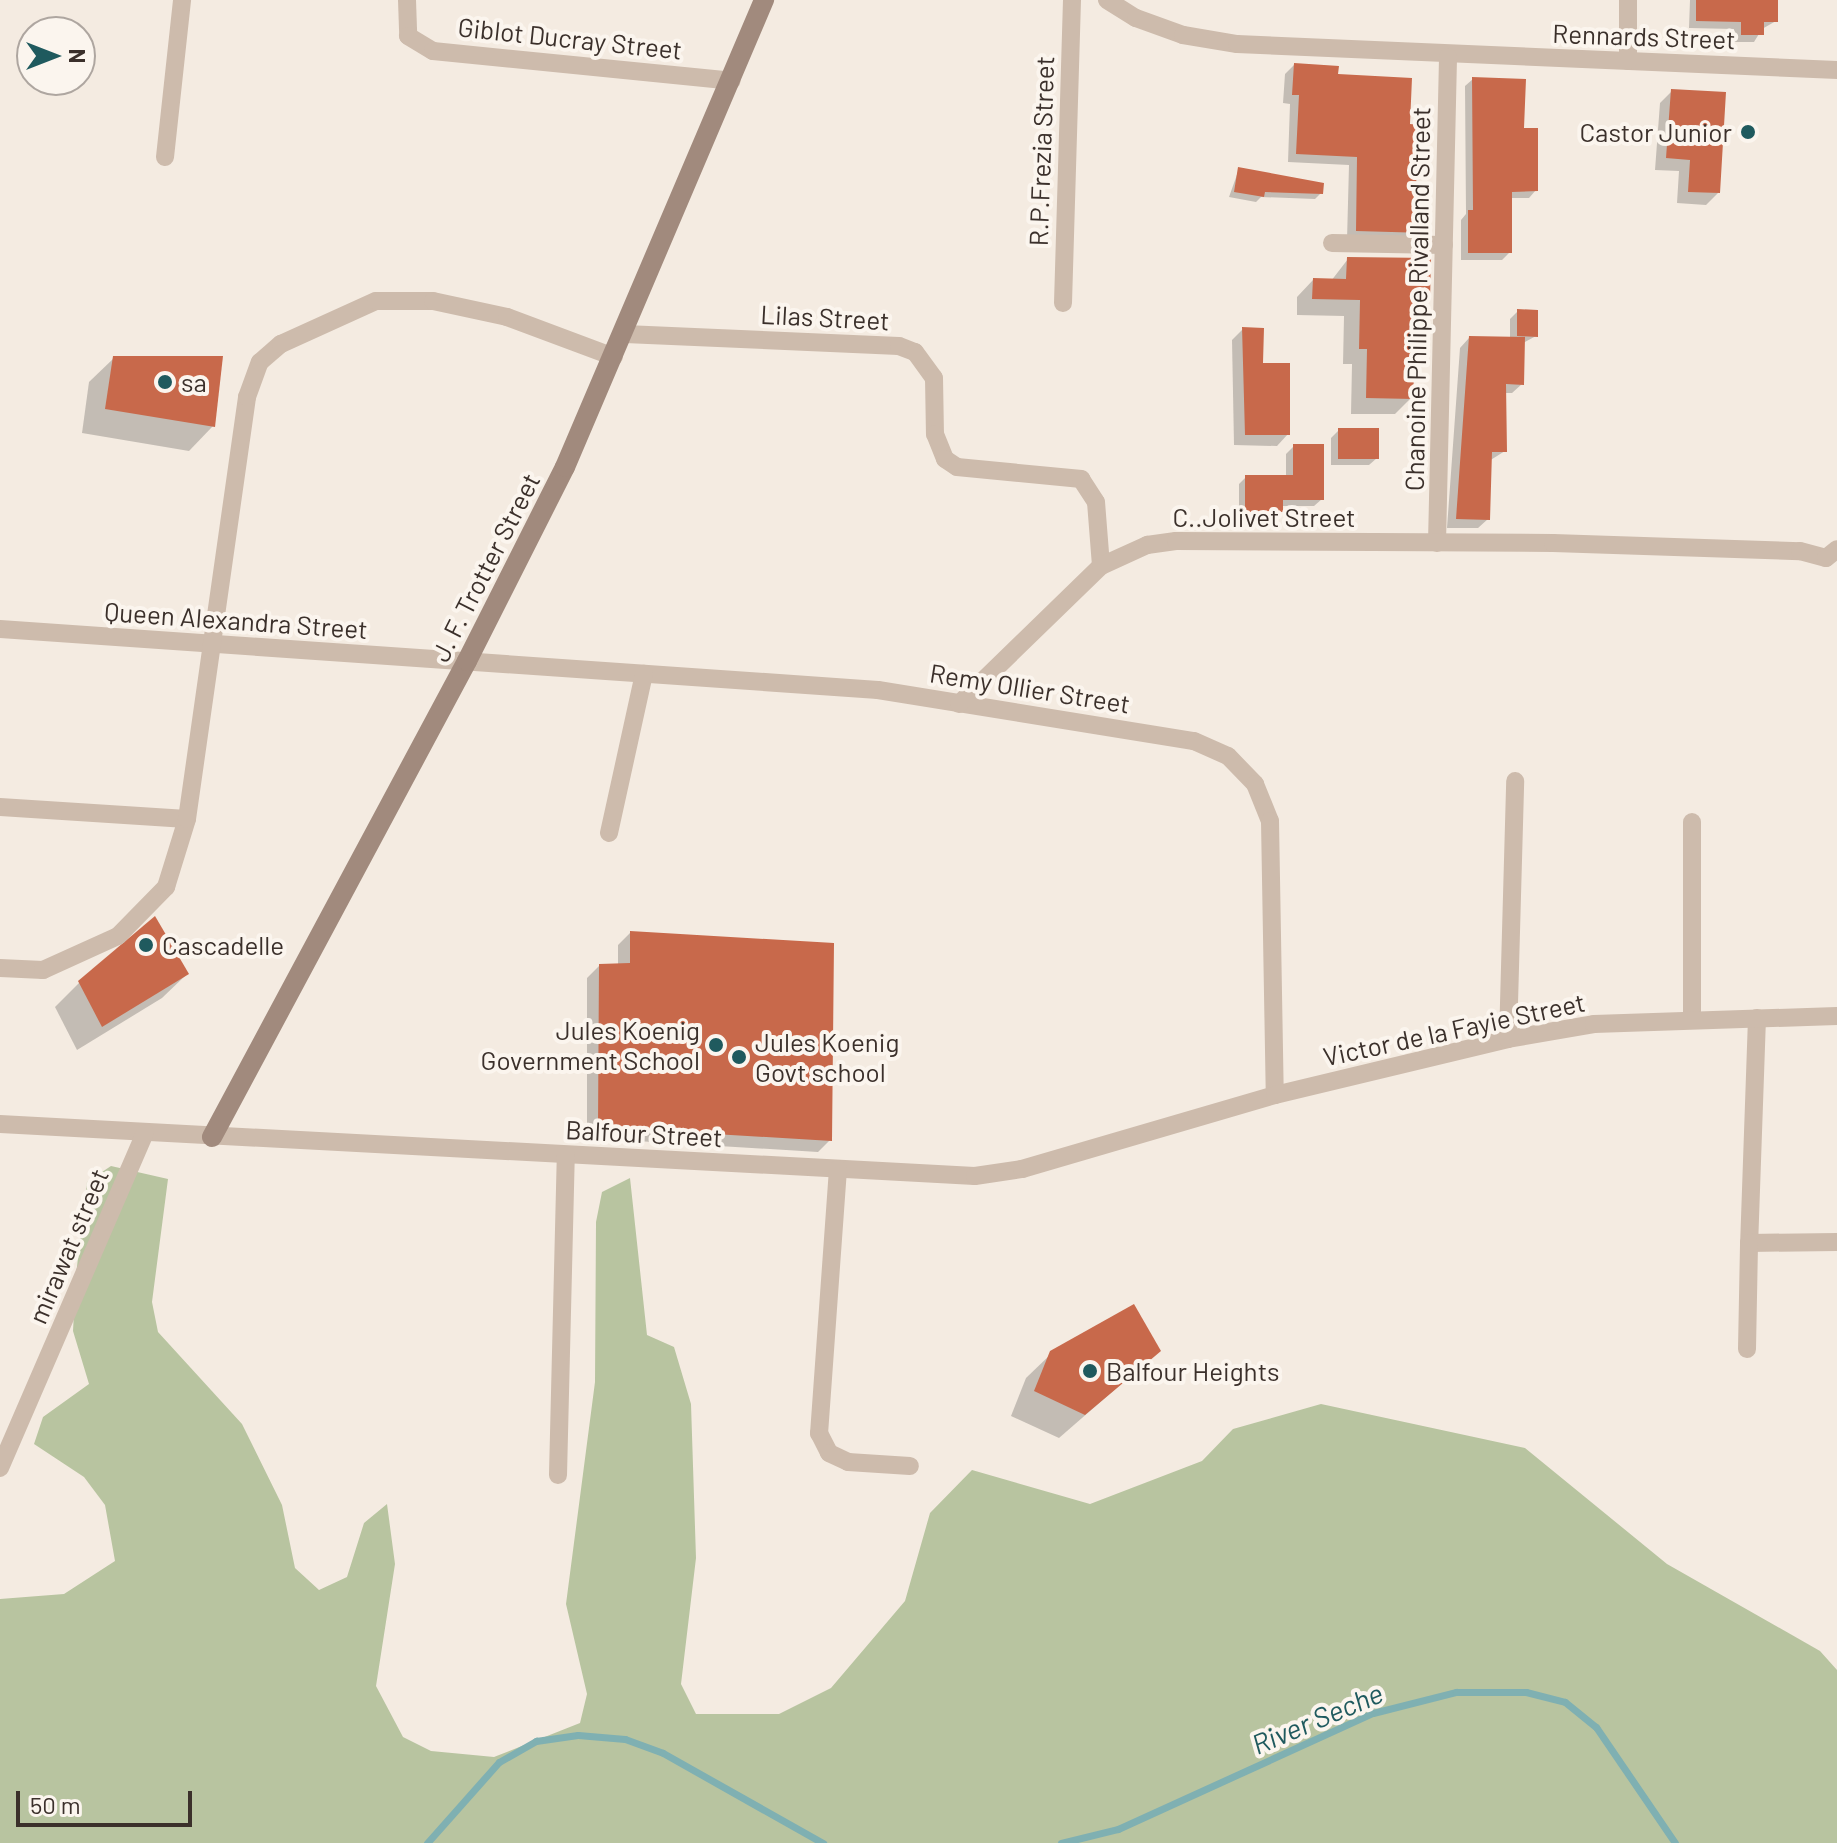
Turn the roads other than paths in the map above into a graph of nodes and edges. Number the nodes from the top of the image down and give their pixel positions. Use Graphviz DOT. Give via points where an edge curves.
graph roads {
  1 [pos="182,0"];
  2 [pos="407,0"];
  3 [pos="764,0"];
  4 [pos="1072,0"];
  5 [pos="1107,0"];
  6 [pos="1628,0"];
  7 [pos="1448,57"];
  8 [pos="1628,61"];
  9 [pos="1837,70"];
  10 [pos="731,81"];
  11 [pos="165,157"];
  12 [pos="1332,243"];
  13 [pos="1444,245"];
  14 [pos="1063,303"];
  15 [pos="625,334"];
  16 [pos="614,357"];
  17 [pos="1437,543"];
  18 [pos="1831,554"];
  19 [pos="1101,566"];
  20 [pos="0,629"];
  21 [pos="213,645"];
  22 [pos="467,661"];
  23 [pos="644,674"];
  24 [pos="959,704"];
  25 [pos="1515,781"];
  26 [pos="0,807"];
  27 [pos="187,819"];
  28 [pos="1692,822"];
  29 [pos="609,833"];
  30 [pos="0,968"];
  31 [pos="1837,1016"];
  32 [pos="1757,1018"];
  33 [pos="1692,1020"];
  34 [pos="1508,1039"];
  35 [pos="1275,1095"];
  36 [pos="0,1124"];
  37 [pos="145,1133"];
  38 [pos="212,1137"];
  39 [pos="566,1155"];
  40 [pos="838,1169"];
  41 [pos="1837,1242"];
  42 [pos="1749,1243"];
  43 [pos="1747,1349"];
  44 [pos="910,1466"];
  45 [pos="0,1468"];
  46 [pos="558,1475"];
  1 -- 11 [label="street"];
  2 -- 10 [label="street, Giblot Ducray Street" via="408,36 433,51"];
  3 -- 10 [label="street, J. F. Trotter Street"];
  4 -- 14 [label="street, R.P.Frezia Street"];
  5 -- 7 [label="street, Rennards Street" via="1136,18 1183,35 1237,44"];
  6 -- 8 [label="street"];
  7 -- 8 [label="street, Rennards Street"];
  7 -- 13 [label="street, Chanoine Philippe Rivalland Street"];
  8 -- 9 [label="street, Rennards Street"];
  10 -- 15 [label="street, J. F. Trotter Street"];
  12 -- 13 [label="street"];
  13 -- 17 [label="street, Chanoine Philippe Rivalland Street"];
  15 -- 16 [label="street, J. F. Trotter Street"];
  15 -- 19 [label="street, Lilas Street" via="899,346 915,352 934,378 935,434 945,459 957,467 1081,479 1096,502"];
  16 -- 21 [label="street" via="507,317 433,301 376,301 281,344 260,362 247,397"];
  16 -- 22 [label="street, J. F. Trotter Street"];
  17 -- 18 [label="street, C..Jolivet Street"];
  17 -- 19 [label="street, C..Jolivet Street" via="1176,541 1122,553"];
  19 -- 24 [label="street, C..Jolivet Street"];
  20 -- 21 [label="street, Queen Alexandra Street"];
  21 -- 22 [label="street, Queen Alexandra Street"];
  21 -- 27 [label="street"];
  22 -- 23 [label="street, Remy Ollier Street"];
  22 -- 38 [label="street, J. F. Trotter Street"];
  23 -- 24 [label="street, Remy Ollier Street" via="878,690"];
  23 -- 29 [label="street"];
  24 -- 35 [label="street, Remy Ollier Street" via="1194,741 1228,756 1255,784 1270,821"];
  25 -- 34 [label="street"];
  26 -- 27 [label="street"];
  27 -- 30 [label="street" via="166,887 118,936 43,970"];
  28 -- 33 [label="street"];
  31 -- 32 [label="street, Victor de la Fayie Street"];
  32 -- 33 [label="street, Victor de la Fayie Street"];
  32 -- 42 [label="street"];
  33 -- 34 [label="street, Victor de la Fayie Street" via="1594,1024"];
  34 -- 35 [label="street, Victor de la Fayie Street"];
  35 -- 40 [label="street, Balfour Street" via="1022,1169 975,1176"];
  36 -- 37 [label="street, Balfour Street"];
  37 -- 38 [label="street, Balfour Street"];
  37 -- 45 [label="street, mirawat street"];
  38 -- 39 [label="street, Balfour Street"];
  39 -- 40 [label="street, Balfour Street"];
  39 -- 46 [label="street"];
  40 -- 44 [label="street" via="819,1433 829,1453 848,1462"];
  41 -- 42 [label="street"];
  42 -- 43 [label="street"];
}
